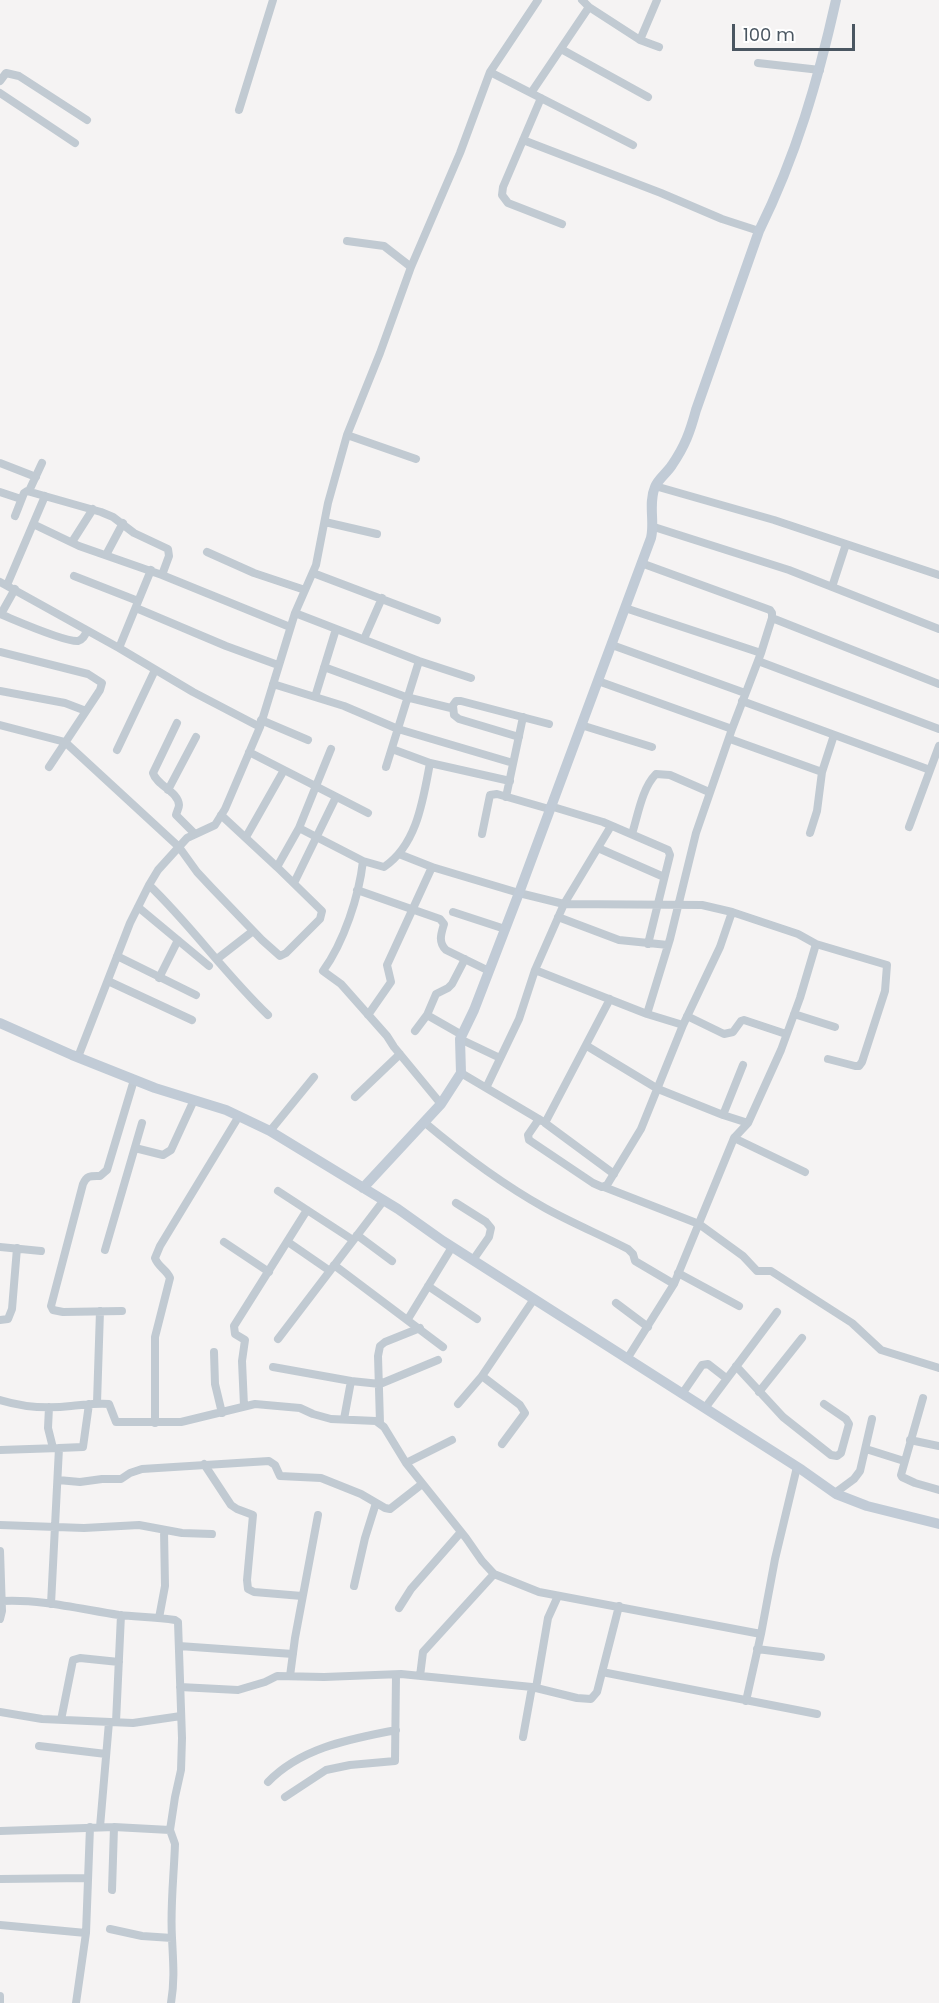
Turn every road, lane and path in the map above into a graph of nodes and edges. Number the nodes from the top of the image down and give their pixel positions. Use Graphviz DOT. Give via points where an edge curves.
graph roads {
  1 [pos="273,0"];
  2 [pos="538,0"];
  3 [pos="582,0"];
  4 [pos="657,0"];
  5 [pos="836,0"];
  6 [pos="589,8"];
  7 [pos="640,40"];
  8 [pos="659,46"];
  9 [pos="561,49"];
  10 [pos="758,63"];
  11 [pos="820,70"];
  12 [pos="490,72"];
  13 [pos="0,81"];
  14 [pos="0,93"];
  15 [pos="531,93"];
  16 [pos="648,97"];
  17 [pos="541,98"];
  18 [pos="239,110"];
  19 [pos="87,120"];
  20 [pos="523,140"];
  21 [pos="75,143"];
  22 [pos="633,145"];
  23 [pos="562,224"];
  24 [pos="759,231"];
  25 [pos="347,240"];
  26 [pos="411,267"];
  27 [pos="347,435"];
  28 [pos="416,459"];
  29 [pos="0,463"];
  30 [pos="42,463"];
  31 [pos="36,477"];
  32 [pos="655,486"];
  33 [pos="29,491"];
  34 [pos="0,492"];
  35 [pos="45,496"];
  36 [pos="21,499"];
  37 [pos="93,509"];
  38 [pos="15,516"];
  39 [pos="325,522"];
  40 [pos="123,523"];
  41 [pos="33,524"];
  42 [pos="654,527"];
  43 [pos="377,534"];
  44 [pos="72,542"];
  45 [pos="846,544"];
  46 [pos="207,552"];
  47 [pos="106,555"];
  48 [pos="641,563"];
  49 [pos="151,570"];
  50 [pos="313,573"];
  51 [pos="162,575"];
  52 [pos="939,575"];
  53 [pos="74,576"];
  54 [pos="7,585"];
  55 [pos="832,586"];
  56 [pos="305,590"];
  57 [pos="382,598"];
  58 [pos="137,604"];
  59 [pos="625,608"];
  60 [pos="295,613"];
  61 [pos="0,614"];
  62 [pos="772,618"];
  63 [pos="437,620"];
  64 [pos="290,627"];
  65 [pos="336,629"];
  66 [pos="939,629"];
  67 [pos="87,631"];
  68 [pos="364,639"];
  69 [pos="612,645"];
  70 [pos="119,648"];
  71 [pos="0,652"];
  72 [pos="759,657"];
  73 [pos="419,661"];
  74 [pos="278,665"];
  75 [pos="324,667"];
  76 [pos="155,670"];
  77 [pos="471,678"];
  78 [pos="598,681"];
  79 [pos="273,684"];
  80 [pos="939,684"];
  81 [pos="0,691"];
  82 [pos="315,697"];
  83 [pos="406,697"];
  84 [pos="744,697"];
  85 [pos="453,706"];
  86 [pos="86,711"];
  87 [pos="523,717"];
  88 [pos="177,723"];
  89 [pos="260,723"];
  90 [pos="549,724"];
  91 [pos="0,725"];
  92 [pos="581,725"];
  93 [pos="398,729"];
  94 [pos="732,729"];
  95 [pos="939,729"];
  96 [pos="834,735"];
  97 [pos="196,737"];
  98 [pos="519,737"];
  99 [pos="730,739"];
  100 [pos="308,740"];
  101 [pos="65,742"];
  102 [pos="939,746"];
  103 [pos="652,747"];
  104 [pos="331,749"];
  105 [pos="392,749"];
  106 [pos="117,750"];
  107 [pos="249,752"];
  108 [pos="430,763"];
  109 [pos="513,763"];
  110 [pos="49,767"];
  111 [pos="386,767"];
  112 [pos="284,770"];
  113 [pos="930,770"];
  114 [pos="822,772"];
  115 [pos="510,781"];
  116 [pos="317,787"];
  117 [pos="168,790"];
  118 [pos="710,792"];
  119 [pos="336,797"];
  120 [pos="506,797"];
  121 [pos="550,808"];
  122 [pos="368,813"];
  123 [pos="221,815"];
  124 [pos="611,826"];
  125 [pos="909,827"];
  126 [pos="299,828"];
  127 [pos="810,833"];
  128 [pos="195,834"];
  129 [pos="482,834"];
  130 [pos="632,834"];
  131 [pos="246,837"];
  132 [pos="316,837"];
  133 [pos="179,847"];
  134 [pos="598,848"];
  135 [pos="399,854"];
  136 [pos="363,861"];
  137 [pos="277,867"];
  138 [pos="432,867"];
  139 [pos="664,877"];
  140 [pos="294,882"];
  141 [pos="149,885"];
  142 [pos="357,890"];
  143 [pos="519,893"];
  144 [pos="564,904"];
  145 [pos="656,905"];
  146 [pos="679,905"];
  147 [pos="138,907"];
  148 [pos="412,910"];
  149 [pos="453,912"];
  150 [pos="732,912"];
  151 [pos="558,917"];
  152 [pos="505,929"];
  153 [pos="253,931"];
  154 [pos="178,940"];
  155 [pos="648,944"];
  156 [pos="816,944"];
  157 [pos="668,945"];
  158 [pos="117,956"];
  159 [pos="217,959"];
  160 [pos="465,959"];
  161 [pos="209,966"];
  162 [pos="535,970"];
  163 [pos="489,971"];
  164 [pos="159,978"];
  165 [pos="108,981"];
  166 [pos="196,995"];
  167 [pos="610,999"];
  168 [pos="647,1014"];
  169 [pos="794,1014"];
  170 [pos="268,1015"];
  171 [pos="368,1015"];
  172 [pos="427,1015"];
  173 [pos="687,1016"];
  174 [pos="192,1020"];
  175 [pos="0,1023"];
  176 [pos="683,1024"];
  177 [pos="835,1027"];
  178 [pos="415,1031"];
  179 [pos="786,1034"];
  180 [pos="461,1037"];
  181 [pos="587,1046"];
  182 [pos="400,1054"];
  183 [pos="78,1057"];
  184 [pos="500,1058"];
  185 [pos="828,1059"];
  186 [pos="743,1065"];
  187 [pos="461,1073"];
  188 [pos="314,1077"];
  189 [pos="134,1080"];
  190 [pos="486,1088"];
  191 [pos="657,1089"];
  192 [pos="355,1097"];
  193 [pos="194,1100"];
  194 [pos="441,1104"];
  195 [pos="723,1115"];
  196 [pos="239,1116"];
  197 [pos="542,1121"];
  198 [pos="424,1122"];
  199 [pos="142,1123"];
  200 [pos="748,1123"];
  201 [pos="270,1131"];
  202 [pos="734,1138"];
  203 [pos="135,1148"];
  204 [pos="805,1172"];
  205 [pos="614,1174"];
  206 [pos="604,1187"];
  207 [pos="363,1188"];
  208 [pos="278,1191"];
  209 [pos="384,1200"];
  210 [pos="456,1203"];
  211 [pos="308,1210"];
  212 [pos="699,1224"];
  213 [pos="355,1238"];
  214 [pos="224,1242"];
  215 [pos="288,1242"];
  216 [pos="0,1247"];
  217 [pos="452,1247"];
  218 [pos="17,1248"];
  219 [pos="105,1250"];
  220 [pos="41,1251"];
  221 [pos="473,1260"];
  222 [pos="392,1261"];
  223 [pos="332,1268"];
  224 [pos="269,1272"];
  225 [pos="678,1273"];
  226 [pos="674,1284"];
  227 [pos="428,1286"];
  228 [pos="534,1299"];
  229 [pos="616,1303"];
  230 [pos="739,1306"];
  231 [pos="100,1311"];
  232 [pos="122,1311"];
  233 [pos="777,1312"];
  234 [pos="408,1319"];
  235 [pos="477,1319"];
  236 [pos="0,1320"];
  237 [pos="648,1327"];
  238 [pos="420,1329"];
  239 [pos="802,1338"];
  240 [pos="278,1339"];
  241 [pos="443,1347"];
  242 [pos="214,1352"];
  243 [pos="627,1359"];
  244 [pos="438,1360"];
  245 [pos="736,1365"];
  246 [pos="273,1367"];
  247 [pos="939,1368"];
  248 [pos="482,1376"];
  249 [pos="726,1378"];
  250 [pos="351,1382"];
  251 [pos="380,1384"];
  252 [pos="759,1392"];
  253 [pos="682,1394"];
  254 [pos="923,1398"];
  255 [pos="0,1400"];
  256 [pos="93,1403"];
  257 [pos="458,1404"];
  258 [pos="824,1404"];
  259 [pos="244,1406"];
  260 [pos="49,1407"];
  261 [pos="705,1408"];
  262 [pos="222,1413"];
  263 [pos="344,1419"];
  264 [pos="872,1419"];
  265 [pos="155,1423"];
  266 [pos="380,1423"];
  267 [pos="452,1440"];
  268 [pos="910,1440"];
  269 [pos="502,1444"];
  270 [pos="939,1446"];
  271 [pos="56,1448"];
  272 [pos="866,1449"];
  273 [pos="0,1450"];
  274 [pos="904,1461"];
  275 [pos="406,1463"];
  276 [pos="204,1464"];
  277 [pos="797,1467"];
  278 [pos="58,1480"];
  279 [pos="422,1484"];
  280 [pos="939,1490"];
  281 [pos="835,1493"];
  282 [pos="376,1503"];
  283 [pos="318,1515"];
  284 [pos="939,1524"];
  285 [pos="0,1525"];
  286 [pos="56,1527"];
  287 [pos="164,1530"];
  288 [pos="461,1532"];
  289 [pos="212,1534"];
  290 [pos="0,1551"];
  291 [pos="494,1574"];
  292 [pos="1,1584"];
  293 [pos="354,1586"];
  294 [pos="302,1596"];
  295 [pos="558,1596"];
  296 [pos="2,1601"];
  297 [pos="51,1604"];
  298 [pos="619,1606"];
  299 [pos="399,1608"];
  300 [pos="121,1615"];
  301 [pos="159,1618"];
  302 [pos="0,1619"];
  303 [pos="761,1634"];
  304 [pos="179,1646"];
  305 [pos="758,1649"];
  306 [pos="293,1654"];
  307 [pos="821,1657"];
  308 [pos="119,1662"];
  309 [pos="602,1672"];
  310 [pos="396,1675"];
  311 [pos="290,1676"];
  312 [pos="420,1676"];
  313 [pos="534,1687"];
  314 [pos="180,1688"];
  315 [pos="746,1701"];
  316 [pos="0,1712"];
  317 [pos="817,1714"];
  318 [pos="181,1716"];
  319 [pos="61,1720"];
  320 [pos="112,1722"];
  321 [pos="396,1730"];
  322 [pos="524,1737"];
  323 [pos="39,1746"];
  324 [pos="106,1754"];
  325 [pos="268,1782"];
  326 [pos="285,1797"];
  327 [pos="90,1827"];
  328 [pos="100,1827"];
  329 [pos="114,1827"];
  330 [pos="170,1830"];
  331 [pos="0,1831"];
  332 [pos="88,1878"];
  333 [pos="0,1879"];
  334 [pos="112,1890"];
  335 [pos="0,1925"];
  336 [pos="110,1929"];
  337 [pos="86,1933"];
  338 [pos="172,1938"];
  339 [pos="0,1996"];
  340 [pos="0,2003"];
  341 [pos="76,2003"];
  342 [pos="171,2003"];
  1 -- 18 [label="street"];
  2 -- 12 [label="street"];
  3 -- 6 [label="street"];
  4 -- 7 [label="street"];
  5 -- 11 [label="street"];
  6 -- 7 [label="street"];
  6 -- 9 [label="street"];
  7 -- 8 [label="street"];
  9 -- 15 [label="street"];
  9 -- 16 [label="street"];
  10 -- 11 [label="street"];
  11 -- 24 [label="street" via="800,136"];
  12 -- 15 [label="street"];
  12 -- 26 [label="street"];
  13 -- 19 [label="street" via="6,72 19,76"];
  14 -- 21 [label="street"];
  15 -- 17 [label="street"];
  17 -- 20 [label="street"];
  17 -- 22 [label="street"];
  20 -- 23 [label="street" via="502,191 504,200"];
  20 -- 24 [label="street"];
  24 -- 32 [label="street" via="688,440"];
  25 -- 26 [label="street" via="384,246"];
  26 -- 27 [label="street"];
  27 -- 28 [label="street"];
  27 -- 39 [label="street"];
  29 -- 31 [label="street"];
  30 -- 31 [label="street"];
  31 -- 33 [label="street"];
  32 -- 42 [label="street"];
  32 -- 45 [label="street"];
  33 -- 35 [label="street"];
  33 -- 36 [label="street"];
  34 -- 36 [label="street"];
  35 -- 37 [label="street"];
  35 -- 41 [label="street"];
  36 -- 38 [label="street"];
  37 -- 40 [label="street"];
  37 -- 44 [label="street"];
  39 -- 43 [label="street"];
  39 -- 50 [label="street"];
  40 -- 47 [label="street"];
  40 -- 51 [label="street" via="168,549"];
  41 -- 44 [label="street"];
  41 -- 54 [label="street"];
  42 -- 48 [label="street"];
  42 -- 55 [label="street"];
  44 -- 47 [label="street"];
  45 -- 52 [label="street"];
  45 -- 55 [label="street"];
  46 -- 56 [label="street"];
  47 -- 49 [label="street"];
  48 -- 59 [label="street"];
  48 -- 62 [label="street" via="762,606 772,613"];
  49 -- 51 [label="street"];
  49 -- 58 [label="street"];
  50 -- 56 [label="street"];
  50 -- 57 [label="street"];
  51 -- 64 [label="street"];
  53 -- 58 [label="street"];
  54 -- 61 [label="street"];
  54 -- 67 [label="street"];
  55 -- 66 [label="street"];
  56 -- 60 [label="street"];
  57 -- 63 [label="street"];
  57 -- 68 [label="street"];
  58 -- 70 [label="street"];
  58 -- 74 [label="street" via="226,646"];
  59 -- 69 [label="street"];
  59 -- 72 [label="street"];
  60 -- 64 [label="street"];
  60 -- 65 [label="street"];
  61 -- 67 [label="street" via="78,641"];
  62 -- 72 [label="street"];
  62 -- 80 [label="street"];
  64 -- 74 [label="street"];
  65 -- 68 [label="street"];
  65 -- 75 [label="street"];
  67 -- 70 [label="street"];
  68 -- 73 [label="street"];
  69 -- 78 [label="street"];
  69 -- 84 [label="street"];
  70 -- 76 [label="street"];
  71 -- 86 [label="street" via="100,680 102,685"];
  72 -- 84 [label="street"];
  72 -- 95 [label="street"];
  73 -- 77 [label="street"];
  73 -- 83 [label="street"];
  74 -- 79 [label="street"];
  75 -- 82 [label="street"];
  75 -- 83 [label="street"];
  76 -- 89 [label="street"];
  76 -- 106 [label="street"];
  78 -- 92 [label="street"];
  78 -- 94 [label="street"];
  79 -- 82 [label="street"];
  79 -- 89 [label="street"];
  81 -- 86 [label="street"];
  82 -- 93 [label="street"];
  83 -- 85 [label="street"];
  83 -- 93 [label="street"];
  84 -- 94 [label="street"];
  84 -- 96 [label="street"];
  85 -- 87 [label="street" via="461,701"];
  85 -- 98 [label="street" via="459,719"];
  86 -- 101 [label="street"];
  87 -- 90 [label="street"];
  87 -- 98 [label="street"];
  88 -- 117 [label="street" via="153,773"];
  89 -- 100 [label="street"];
  89 -- 107 [label="street"];
  91 -- 101 [label="street"];
  92 -- 103 [label="street"];
  92 -- 121 [label="street"];
  93 -- 105 [label="street"];
  93 -- 109 [label="street"];
  94 -- 99 [label="street"];
  96 -- 113 [label="street"];
  96 -- 114 [label="street"];
  97 -- 117 [label="street"];
  98 -- 109 [label="street"];
  99 -- 114 [label="street"];
  99 -- 118 [label="street"];
  101 -- 110 [label="street"];
  101 -- 133 [label="street"];
  102 -- 113 [label="street"];
  104 -- 116 [label="street"];
  105 -- 108 [label="street"];
  105 -- 111 [label="street"];
  107 -- 112 [label="street"];
  107 -- 123 [label="street"];
  108 -- 115 [label="street"];
  108 -- 135 [label="street" via="414,830"];
  109 -- 115 [label="street"];
  112 -- 116 [label="street"];
  112 -- 131 [label="street"];
  113 -- 125 [label="street"];
  114 -- 127 [label="street"];
  115 -- 120 [label="street"];
  116 -- 119 [label="street"];
  116 -- 126 [label="street"];
  117 -- 128 [label="street" via="179,804 177,817"];
  118 -- 130 [label="street" via="670,775 656,774 647,788"];
  118 -- 146 [label="street"];
  119 -- 122 [label="street"];
  119 -- 132 [label="street"];
  120 -- 121 [label="street"];
  120 -- 129 [label="street" via="489,797"];
  121 -- 124 [label="street"];
  121 -- 143 [label="street"];
  123 -- 128 [label="street" via="215,825"];
  123 -- 131 [label="street"];
  124 -- 130 [label="street"];
  124 -- 134 [label="street"];
  126 -- 132 [label="street"];
  126 -- 137 [label="street"];
  128 -- 133 [label="street"];
  130 -- 139 [label="street" via="668,850"];
  131 -- 137 [label="street"];
  132 -- 136 [label="street"];
  132 -- 140 [label="street"];
  133 -- 141 [label="street"];
  133 -- 153 [label="street" via="197,872"];
  134 -- 139 [label="street"];
  134 -- 144 [label="street"];
  135 -- 136 [label="street" via="384,867"];
  135 -- 138 [label="street"];
  136 -- 142 [label="street"];
  137 -- 140 [label="street"];
  138 -- 143 [label="street"];
  138 -- 148 [label="street"];
  139 -- 145 [label="street"];
  140 -- 153 [label="street" via="321,908 320,919 280,956"];
  141 -- 147 [label="street"];
  141 -- 159 [label="street"];
  142 -- 148 [label="street"];
  142 -- 171 [label="street" via="334,955 323,971 341,984"];
  143 -- 144 [label="street"];
  143 -- 152 [label="street"];
  144 -- 145 [label="street"];
  144 -- 151 [label="street"];
  145 -- 146 [label="street"];
  145 -- 155 [label="street"];
  146 -- 150 [label="street" via="702,905"];
  146 -- 157 [label="street"];
  147 -- 154 [label="street"];
  147 -- 158 [label="street"];
  148 -- 160 [label="street" via="443,921 442,946"];
  148 -- 171 [label="street" via="387,965 392,978 389,987"];
  149 -- 152 [label="street"];
  150 -- 156 [label="street"];
  150 -- 173 [label="street"];
  151 -- 155 [label="street" via="619,940"];
  151 -- 162 [label="street"];
  152 -- 163 [label="street"];
  153 -- 159 [label="street"];
  154 -- 161 [label="street"];
  154 -- 164 [label="street"];
  155 -- 157 [label="street"];
  156 -- 169 [label="street"];
  156 -- 185 [label="street" via="888,965 885,991 859,1066"];
  157 -- 168 [label="street"];
  158 -- 164 [label="street"];
  158 -- 165 [label="street"];
  159 -- 170 [label="street"];
  160 -- 163 [label="street"];
  160 -- 172 [label="street" via="452,984 436,994"];
  162 -- 167 [label="street"];
  162 -- 184 [label="street" via="519,1019"];
  163 -- 180 [label="street"];
  164 -- 166 [label="street"];
  165 -- 174 [label="street"];
  165 -- 183 [label="street"];
  167 -- 168 [label="street"];
  167 -- 181 [label="street"];
  168 -- 176 [label="street"];
  169 -- 177 [label="street"];
  169 -- 179 [label="street"];
  171 -- 182 [label="street"];
  172 -- 178 [label="street"];
  172 -- 180 [label="street"];
  173 -- 176 [label="street"];
  173 -- 179 [label="street" via="724,1034 733,1032 744,1020"];
  175 -- 183 [label="street"];
  176 -- 191 [label="street"];
  179 -- 200 [label="street"];
  180 -- 184 [label="street"];
  180 -- 187 [label="street"];
  181 -- 191 [label="street"];
  181 -- 197 [label="street"];
  182 -- 192 [label="street"];
  182 -- 194 [label="street"];
  183 -- 189 [label="street"];
  184 -- 190 [label="street"];
  186 -- 195 [label="street"];
  187 -- 190 [label="street"];
  187 -- 194 [label="street"];
  188 -- 201 [label="street"];
  189 -- 193 [label="street"];
  189 -- 231 [label="street" via="107,1170 100,1176 89,1176 83,1184 51,1303 51,1309 56,1311"];
  190 -- 197 [label="street"];
  191 -- 195 [label="street"];
  191 -- 205 [label="street" via="641,1130"];
  193 -- 196 [label="street"];
  193 -- 203 [label="street" via="171,1150 163,1155"];
  194 -- 198 [label="street"];
  195 -- 200 [label="street"];
  196 -- 201 [label="street"];
  196 -- 265 [label="street" via="155,1258 171,1278 155,1337"];
  197 -- 205 [label="street"];
  197 -- 206 [label="street" via="528,1135 529,1140 593,1184"];
  198 -- 207 [label="street"];
  198 -- 226 [label="street" via="512,1188 628,1249 635,1261"];
  199 -- 203 [label="street"];
  200 -- 202 [label="street"];
  201 -- 207 [label="street"];
  202 -- 204 [label="street"];
  202 -- 212 [label="street"];
  203 -- 219 [label="street"];
  205 -- 206 [label="street"];
  206 -- 212 [label="street"];
  207 -- 209 [label="street"];
  208 -- 211 [label="street"];
  209 -- 213 [label="street"];
  209 -- 217 [label="street"];
  210 -- 221 [label="street" via="491,1228"];
  211 -- 213 [label="street"];
  211 -- 215 [label="street"];
  212 -- 225 [label="street"];
  212 -- 247 [label="street" via="757,1271 771,1271 852,1323 881,1350"];
  213 -- 222 [label="street"];
  213 -- 223 [label="street"];
  214 -- 224 [label="street"];
  215 -- 223 [label="street"];
  215 -- 224 [label="street"];
  216 -- 218 [label="street"];
  217 -- 221 [label="street"];
  217 -- 227 [label="street"];
  218 -- 220 [label="street"];
  218 -- 236 [label="street" via="12,1309 8,1319"];
  221 -- 228 [label="street"];
  223 -- 234 [label="street"];
  223 -- 240 [label="street"];
  224 -- 259 [label="street" via="233,1329 245,1340"];
  225 -- 226 [label="street"];
  225 -- 230 [label="street"];
  226 -- 237 [label="street"];
  227 -- 234 [label="street"];
  227 -- 235 [label="street"];
  228 -- 243 [label="street"];
  228 -- 248 [label="street"];
  229 -- 237 [label="street"];
  231 -- 232 [label="street"];
  231 -- 256 [label="street"];
  233 -- 245 [label="street"];
  234 -- 238 [label="street"];
  237 -- 243 [label="street"];
  238 -- 241 [label="street"];
  238 -- 251 [label="street" via="380,1346"];
  239 -- 252 [label="street"];
  242 -- 262 [label="street" via="214,1384"];
  243 -- 253 [label="street"];
  244 -- 251 [label="street"];
  245 -- 249 [label="street"];
  245 -- 252 [label="street"];
  246 -- 250 [label="street"];
  248 -- 257 [label="street"];
  248 -- 269 [label="street" via="525,1413"];
  249 -- 253 [label="street" via="708,1364 702,1365"];
  249 -- 261 [label="street"];
  250 -- 251 [label="street"];
  250 -- 263 [label="street"];
  251 -- 266 [label="street"];
  252 -- 258 [label="street" via="783,1417 837,1456 841,1454 849,1424"];
  253 -- 261 [label="street"];
  254 -- 268 [label="street"];
  255 -- 260 [label="street"];
  256 -- 260 [label="street"];
  256 -- 265 [label="street" via="108,1404 116,1422"];
  256 -- 271 [label="street" via="83,1447"];
  259 -- 262 [label="street"];
  259 -- 263 [label="street" via="290,1406 331,1419"];
  260 -- 271 [label="street" via="48,1428"];
  261 -- 277 [label="street"];
  262 -- 265 [label="street"];
  263 -- 266 [label="street"];
  264 -- 272 [label="street"];
  266 -- 275 [label="street"];
  267 -- 275 [label="street"];
  268 -- 270 [label="street"];
  268 -- 274 [label="street"];
  271 -- 273 [label="street"];
  271 -- 278 [label="street"];
  272 -- 274 [label="street"];
  272 -- 281 [label="street" via="860,1471"];
  274 -- 280 [label="street" via="904,1479"];
  275 -- 279 [label="street"];
  276 -- 278 [label="street" via="142,1469 121,1479"];
  276 -- 282 [label="street" via="269,1461 280,1476 321,1478"];
  276 -- 294 [label="street" via="231,1505 254,1517 248,1589"];
  277 -- 281 [label="street"];
  277 -- 303 [label="street"];
  278 -- 286 [label="street"];
  279 -- 282 [label="street" via="395,1507 385,1508"];
  279 -- 288 [label="street"];
  281 -- 284 [label="street" via="867,1506"];
  282 -- 293 [label="street"];
  283 -- 294 [label="street"];
  285 -- 286 [label="street"];
  286 -- 287 [label="street" via="139,1525"];
  286 -- 297 [label="street"];
  287 -- 289 [label="street"];
  287 -- 301 [label="street" via="165,1586"];
  288 -- 291 [label="street"];
  288 -- 299 [label="street"];
  290 -- 292 [label="street"];
  291 -- 295 [label="street"];
  291 -- 312 [label="street" via="423,1652"];
  292 -- 296 [label="street"];
  294 -- 306 [label="street"];
  295 -- 298 [label="street"];
  295 -- 313 [label="street" via="548,1618"];
  296 -- 297 [label="street"];
  296 -- 302 [label="street"];
  297 -- 300 [label="street"];
  298 -- 303 [label="street"];
  298 -- 309 [label="street"];
  300 -- 301 [label="street"];
  300 -- 308 [label="street"];
  301 -- 304 [label="street" via="177,1620"];
  303 -- 305 [label="street"];
  304 -- 306 [label="street"];
  304 -- 314 [label="street"];
  305 -- 307 [label="street"];
  305 -- 315 [label="street"];
  306 -- 311 [label="street"];
  308 -- 319 [label="street" via="73,1660"];
  308 -- 320 [label="street"];
  309 -- 313 [label="street" via="591,1699"];
  309 -- 315 [label="street"];
  310 -- 311 [label="street"];
  310 -- 312 [label="street"];
  310 -- 321 [label="street"];
  311 -- 314 [label="street" via="277,1676 238,1689"];
  312 -- 313 [label="street"];
  313 -- 322 [label="street"];
  314 -- 318 [label="street"];
  315 -- 317 [label="street"];
  316 -- 319 [label="street"];
  318 -- 320 [label="street"];
  318 -- 330 [label="street" via="181,1770"];
  319 -- 320 [label="street"];
  320 -- 324 [label="street"];
  321 -- 325 [label="street" via="317,1749 280,1770"];
  321 -- 326 [label="street" via="395,1761 326,1770"];
  323 -- 324 [label="street"];
  324 -- 328 [label="street"];
  327 -- 328 [label="street"];
  327 -- 331 [label="street"];
  327 -- 332 [label="street"];
  328 -- 329 [label="street"];
  329 -- 330 [label="street"];
  329 -- 334 [label="street"];
  330 -- 338 [label="street" via="175,1844"];
  332 -- 333 [label="street"];
  332 -- 337 [label="street"];
  335 -- 337 [label="street"];
  336 -- 338 [label="street"];
  337 -- 341 [label="street"];
  338 -- 342 [label="street"];
  339 -- 340 [label="street"];
}
